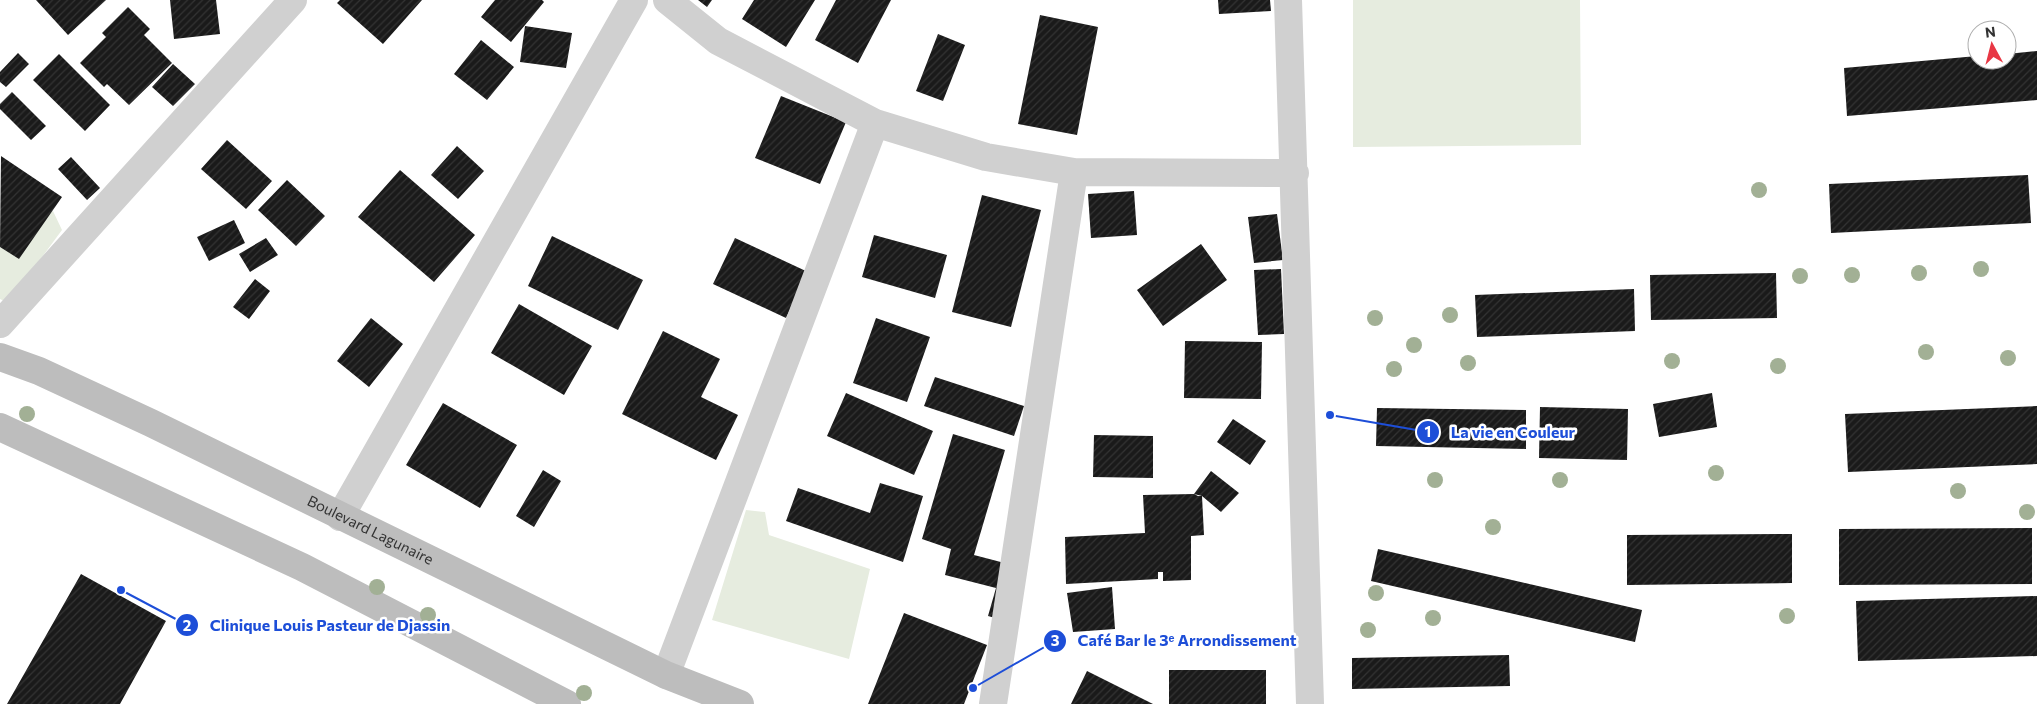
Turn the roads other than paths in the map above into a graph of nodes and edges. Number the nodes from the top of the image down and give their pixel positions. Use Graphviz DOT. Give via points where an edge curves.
graph roads {
  1 [pos="293,0"];
  2 [pos="634,0"];
  3 [pos="668,0"];
  4 [pos="1288,0"];
  5 [pos="875,122"];
  6 [pos="1074,172"];
  7 [pos="1295,173"];
  8 [pos="0,324"];
  9 [pos="0,356"];
  10 [pos="0,426"];
  11 [pos="340,517"];
  12 [pos="666,675"];
  13 [pos="567,704"];
  14 [pos="740,704"];
  15 [pos="993,704"];
  16 [pos="1310,704"];
  1 -- 8 [label="street"];
  2 -- 11 [label="street"];
  3 -- 5 [label="street" via="718,41"];
  4 -- 7 [label="street"];
  5 -- 6 [label="street" via="986,157"];
  5 -- 12 [label="street"];
  6 -- 7 [label="street"];
  6 -- 15 [label="street"];
  7 -- 16 [label="street"];
  9 -- 11 [label="main road, Boulevard Lagunaire" via="151,423"];
  10 -- 13 [label="main road" via="302,567"];
  11 -- 12 [label="main road, Boulevard Lagunaire"];
  12 -- 14 [label="main road, Boulevard Lagunaire"];
}
